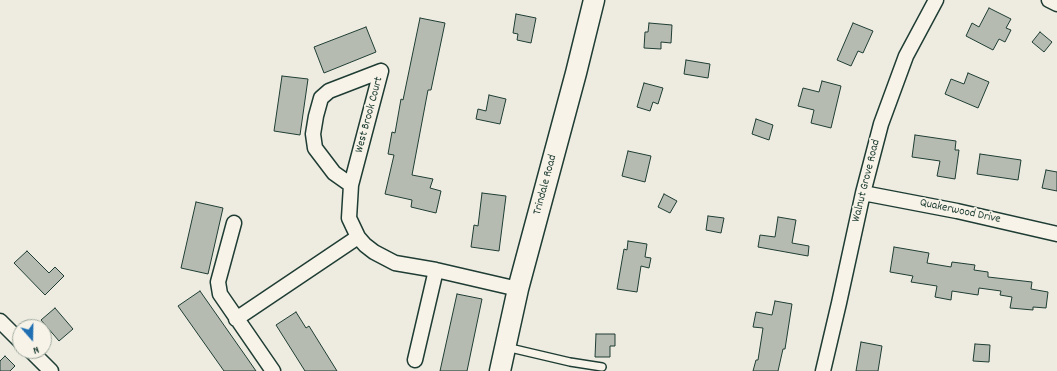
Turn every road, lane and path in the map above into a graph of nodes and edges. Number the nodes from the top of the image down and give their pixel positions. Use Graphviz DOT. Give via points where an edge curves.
graph roads {
  1 [pos="594,0"];
  2 [pos="936,0"];
  3 [pos="1049,0"];
  4 [pos="1057,4"];
  5 [pos="352,185"];
  6 [pos="863,193"];
  7 [pos="234,223"];
  8 [pos="1057,234"];
  9 [pos="358,237"];
  10 [pos="436,270"];
  11 [pos="518,289"];
  12 [pos="236,318"];
  13 [pos="0,321"];
  14 [pos="12,333"];
  15 [pos="505,347"];
  16 [pos="39,359"];
  17 [pos="415,360"];
  18 [pos="602,367"];
  19 [pos="51,371"];
  20 [pos="272,371"];
  21 [pos="500,371"];
  22 [pos="823,371"];
  1 -- 11 [label="main road, Trindale Road"];
  2 -- 6 [label="street, Walnut Grove Road" via="902,65 881,124"];
  3 -- 4 [label="street"];
  5 -- 5 [label="street, West Brook Court" via="370,117 382,71 329,91 321,98 316,116 313,134 315,148 334,173"];
  5 -- 9 [label="street, West Brook Court" via="349,218"];
  6 -- 8 [label="street, Quakerwood Drive"];
  6 -- 22 [label="street, Walnut Grove Road"];
  7 -- 12 [label="street" via="218,282 220,294"];
  9 -- 10 [label="street, West Brook Court" via="374,252 395,263"];
  9 -- 12 [label="street"];
  10 -- 11 [label="street, West Brook Court"];
  10 -- 17 [label="street"];
  11 -- 15 [label="main road, Trindale Road"];
  12 -- 20 [label="street"];
  13 -- 14 [label="street"];
  15 -- 18 [label="lane"];
  15 -- 21 [label="main road, Trindale Road"];
  16 -- 19 [label="street"];
}
